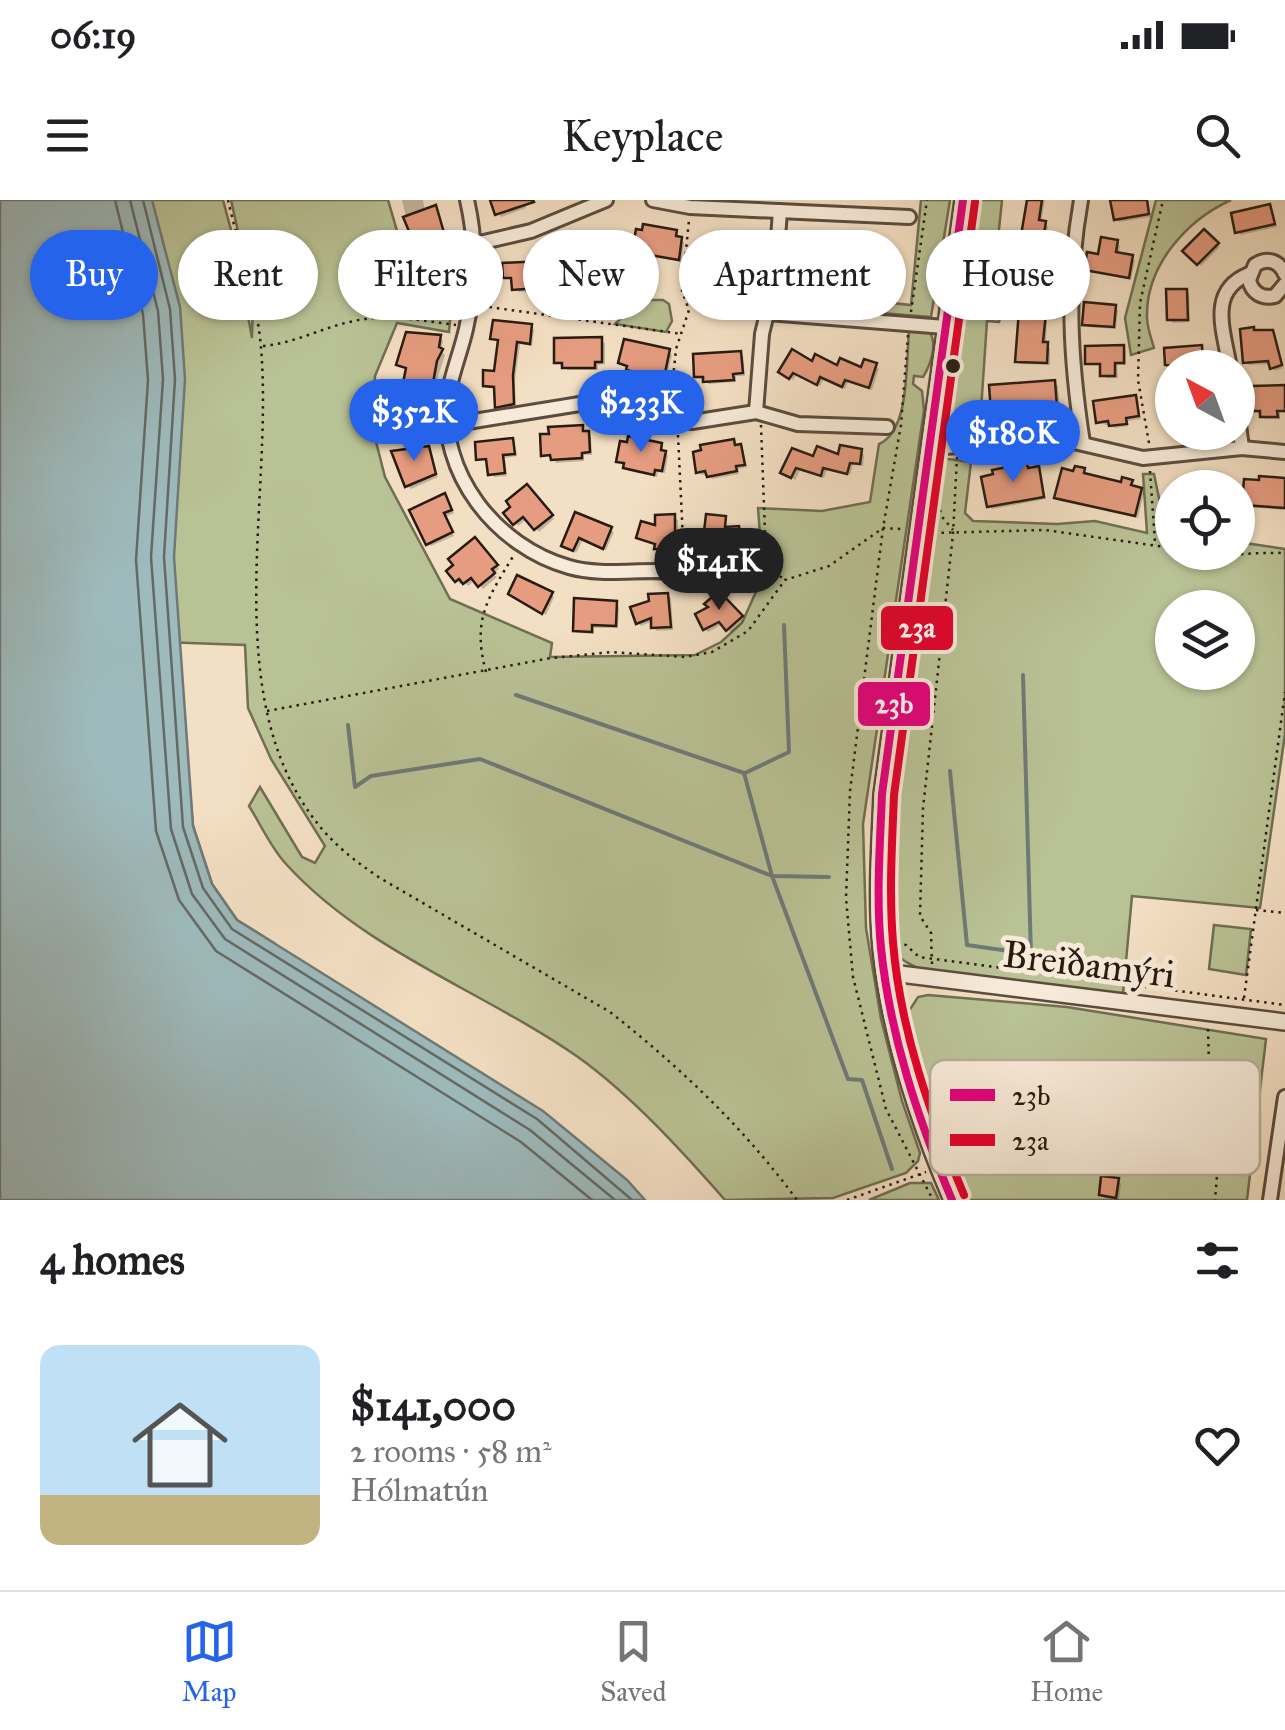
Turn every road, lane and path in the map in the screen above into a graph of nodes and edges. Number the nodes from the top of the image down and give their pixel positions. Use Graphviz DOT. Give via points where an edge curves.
graph roads {
  1 [pos="228,200"];
  2 [pos="467,200"];
  3 [pos="606,200"];
  4 [pos="653,200"];
  5 [pos="927,200"];
  6 [pos="962,200"];
  7 [pos="980,200"];
  8 [pos="1081,200"];
  9 [pos="1163,200"];
  10 [pos="690,207"];
  11 [pos="780,210"];
  12 [pos="908,216"];
  13 [pos="472,230"];
  14 [pos="779,230"];
  15 [pos="503,238"];
  16 [pos="1250,274"];
  17 [pos="1285,274"];
  18 [pos="1285,284"];
  19 [pos="503,309"];
  20 [pos="468,320"];
  21 [pos="766,320"];
  22 [pos="858,320"];
  23 [pos="909,324"];
  24 [pos="467,326"];
  25 [pos="945,328"];
  26 [pos="682,334"];
  27 [pos="261,346"];
  28 [pos="1227,350"];
  29 [pos="758,413"];
  30 [pos="674,420"];
  31 [pos="449,425"];
  32 [pos="887,426"];
  33 [pos="1083,443"];
  34 [pos="944,447"];
  35 [pos="1255,449"];
  36 [pos="1225,450"];
  37 [pos="1285,452"];
  38 [pos="1151,459"];
  39 [pos="937,496"];
  40 [pos="1155,527"];
  41 [pos="884,528"];
  42 [pos="917,532"];
  43 [pos="953,533"];
  44 [pos="1155,544"];
  45 [pos="520,546"];
  46 [pos="1255,553"];
  47 [pos="1285,553"];
  48 [pos="769,569"];
  49 [pos="688,573"];
  50 [pos="785,580"];
  51 [pos="486,672"];
  52 [pos="1285,692"];
  53 [pos="266,712"];
  54 [pos="1255,910"];
  55 [pos="1285,913"];
  56 [pos="880,943"];
  57 [pos="932,958"];
  58 [pos="884,972"];
  59 [pos="930,976"];
  60 [pos="1244,999"];
  61 [pos="1285,1005"];
  62 [pos="1208,1013"];
  63 [pos="1285,1022"];
  64 [pos="1209,1060"];
  65 [pos="1285,1097"];
  66 [pos="930,1145"];
  67 [pos="930,1170"];
  68 [pos="920,1174"];
  69 [pos="942,1175"];
  70 [pos="1217,1175"];
  71 [pos="797,1200"];
  72 [pos="847,1200"];
  73 [pos="934,1200"];
  74 [pos="952,1200"];
  75 [pos="1215,1200"];
  76 [pos="1270,1200"];
  1 -- 27 [label="path"];
  2 -- 13 [label="street"];
  3 -- 15 [label="street"];
  4 -- 10 [label="street"];
  5 -- 23 [label="path"];
  6 -- 25 [label="street"];
  7 -- 34 [label="path"];
  8 -- 33 [label="street" via="1070,346"];
  9 -- 38 [label="path" via="1140,303 1138,380"];
  10 -- 11 [label="street"];
  10 -- 26 [label="path" via="682,290 689,310"];
  11 -- 12 [label="street"];
  11 -- 14 [label="street"];
  16 -- 17 [label="street" via="1266,260"];
  16 -- 18 [label="street" via="1253,291 1263,297"];
  16 -- 28 [label="street" via="1233,281 1223,299"];
  19 -- 26 [label="path"];
  20 -- 24 [label="street"];
  21 -- 29 [label="street"];
  22 -- 23 [label="street"];
  23 -- 25 [label="street"];
  23 -- 41 [label="path"];
  24 -- 27 [label="path" via="378,317"];
  24 -- 31 [label="street" via="448,394"];
  25 -- 34 [label="street"];
  26 -- 30 [label="path" via="672,373"];
  27 -- 53 [label="path" via="258,584"];
  29 -- 30 [label="street"];
  29 -- 32 [label="street" via="798,424"];
  29 -- 48 [label="path"];
  30 -- 31 [label="street" via="592,402"];
  30 -- 49 [label="path"];
  31 -- 45 [label="street" via="461,476 493,522"];
  33 -- 34 [label="street"];
  33 -- 38 [label="street"];
  34 -- 42 [label="street"];
  34 -- 43 [label="path"];
  35 -- 37 [label="street"];
  36 -- 38 [label="street"];
  38 -- 40 [label="path"];
  39 -- 43 [label="path"];
  41 -- 42 [label="path"];
  41 -- 50 [label="path" via="829,566"];
  41 -- 68 [label="path" via="850,790 846,898 853,978 886,1109"];
  42 -- 43 [label="path"];
  42 -- 56 [label="street" via="882,794"];
  43 -- 44 [label="path" via="1046,530"];
  43 -- 57 [label="path" via="923,808 920,916"];
  45 -- 49 [label="street" via="594,572"];
  45 -- 51 [label="path" via="484,606 480,650"];
  46 -- 47 [label="path"];
  48 -- 49 [label="path"];
  48 -- 50 [label="path"];
  50 -- 51 [label="path" via="748,630 712,652 611,652"];
  51 -- 53 [label="path"];
  52 -- 54 [label="path"];
  53 -- 71 [label="path" via="298,792 345,853 610,1012 716,1106"];
  54 -- 55 [label="path"];
  54 -- 60 [label="path"];
  56 -- 57 [label="path" via="906,945"];
  56 -- 58 [label="street"];
  57 -- 59 [label="path"];
  57 -- 60 [label="path"];
  58 -- 59 [label="street, Breiðamýri"];
  58 -- 66 [label="street"];
  59 -- 62 [label="street, Breiðamýri"];
  60 -- 61 [label="path"];
  62 -- 63 [label="street, Breiðamýri"];
  62 -- 64 [label="path"];
  65 -- 76 [label="street"];
  67 -- 68 [label="path"];
  68 -- 72 [label="path"];
  68 -- 73 [label="path"];
  69 -- 74 [label="street"];
  70 -- 75 [label="path"];
}
